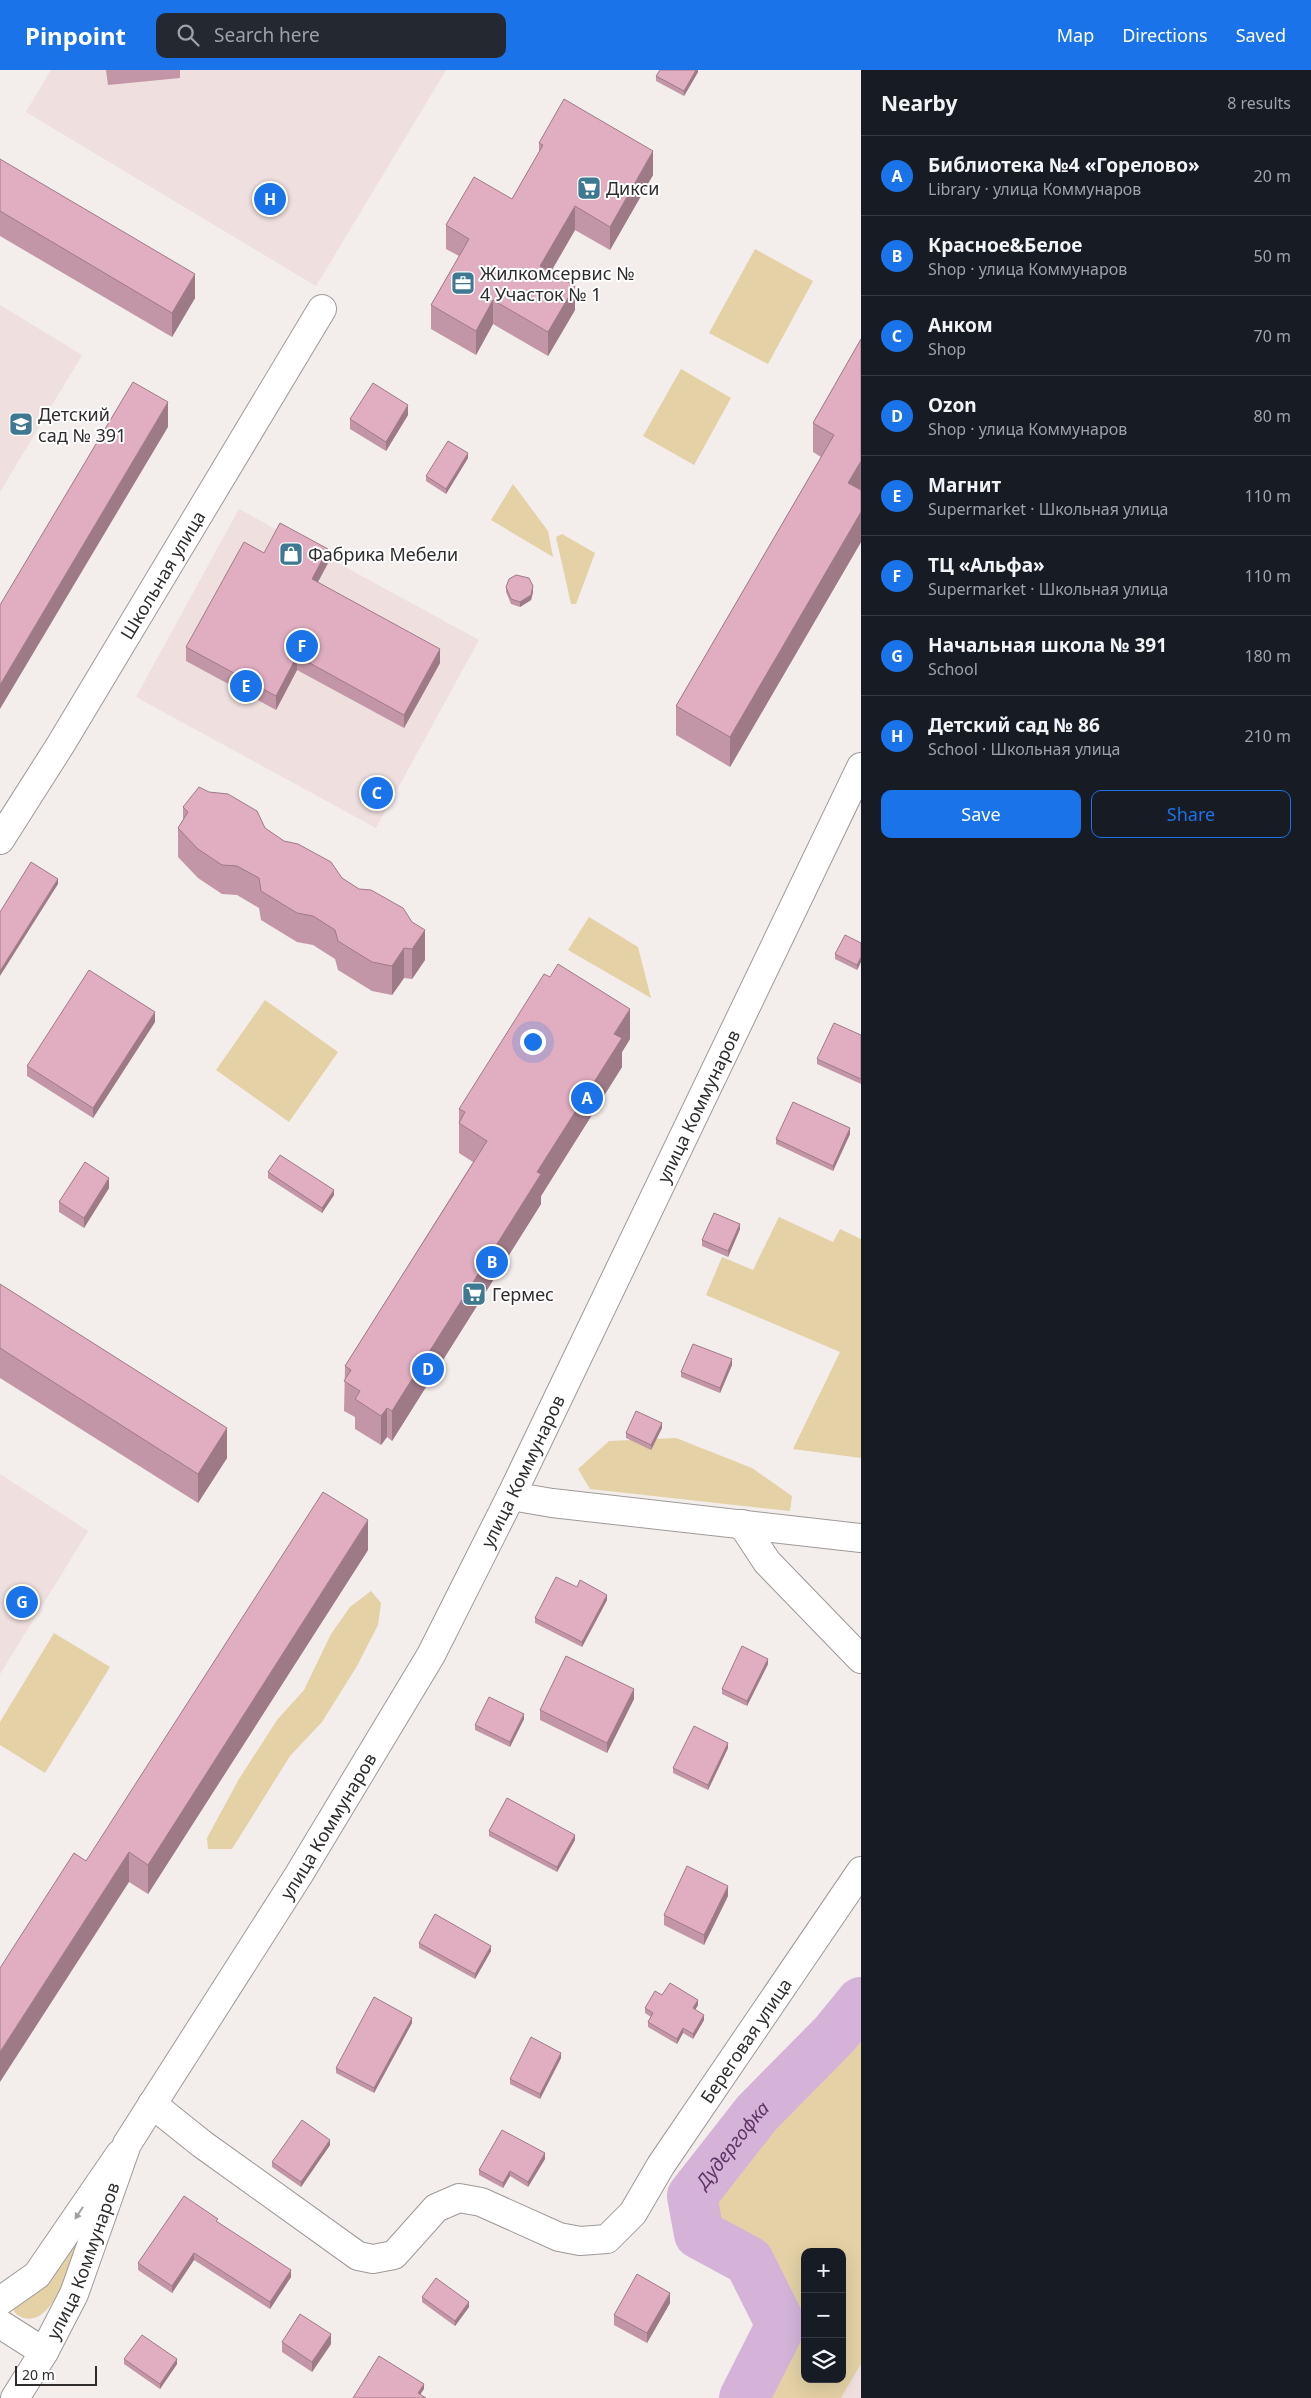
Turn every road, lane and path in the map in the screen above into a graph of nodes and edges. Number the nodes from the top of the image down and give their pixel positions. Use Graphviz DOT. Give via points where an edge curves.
graph roads {
  1 [pos="322,309"];
  2 [pos="861,767"];
  3 [pos="0,840"];
  4 [pos="511,1496"];
  5 [pos="742,1524"];
  6 [pos="861,1538"];
  7 [pos="861,1659"];
  8 [pos="861,1871"];
  9 [pos="152,2104"];
  10 [pos="126,2144"];
  11 [pos="0,2301"];
  12 [pos="0,2324"];
  13 [pos="44,2352"];
  14 [pos="15,2398"];
  1 -- 3 [label="street, Школьная улица"];
  2 -- 4 [label="street, улица Коммунаров"];
  4 -- 5 [label="street"];
  4 -- 9 [label="street, улица Коммунаров" via="431,1655 298,1876"];
  5 -- 6 [label="street"];
  5 -- 7 [label="street" via="767,1562"];
  8 -- 9 [label="street, Береговая улица" via="661,2164 633,2213 607,2239 580,2241 559,2237 481,2202 459,2198 436,2208 394,2255 373,2259 358,2256"];
  9 -- 10 [label="street, улица Коммунаров"];
  10 -- 11 [label="street, улица Коммунаров, one-way" via="37,2275"];
  10 -- 13 [label="street, улица Коммунаров" via="74,2294"];
  12 -- 13 [label="street"];
  13 -- 14 [label="street, улица Коммунаров"];
}
